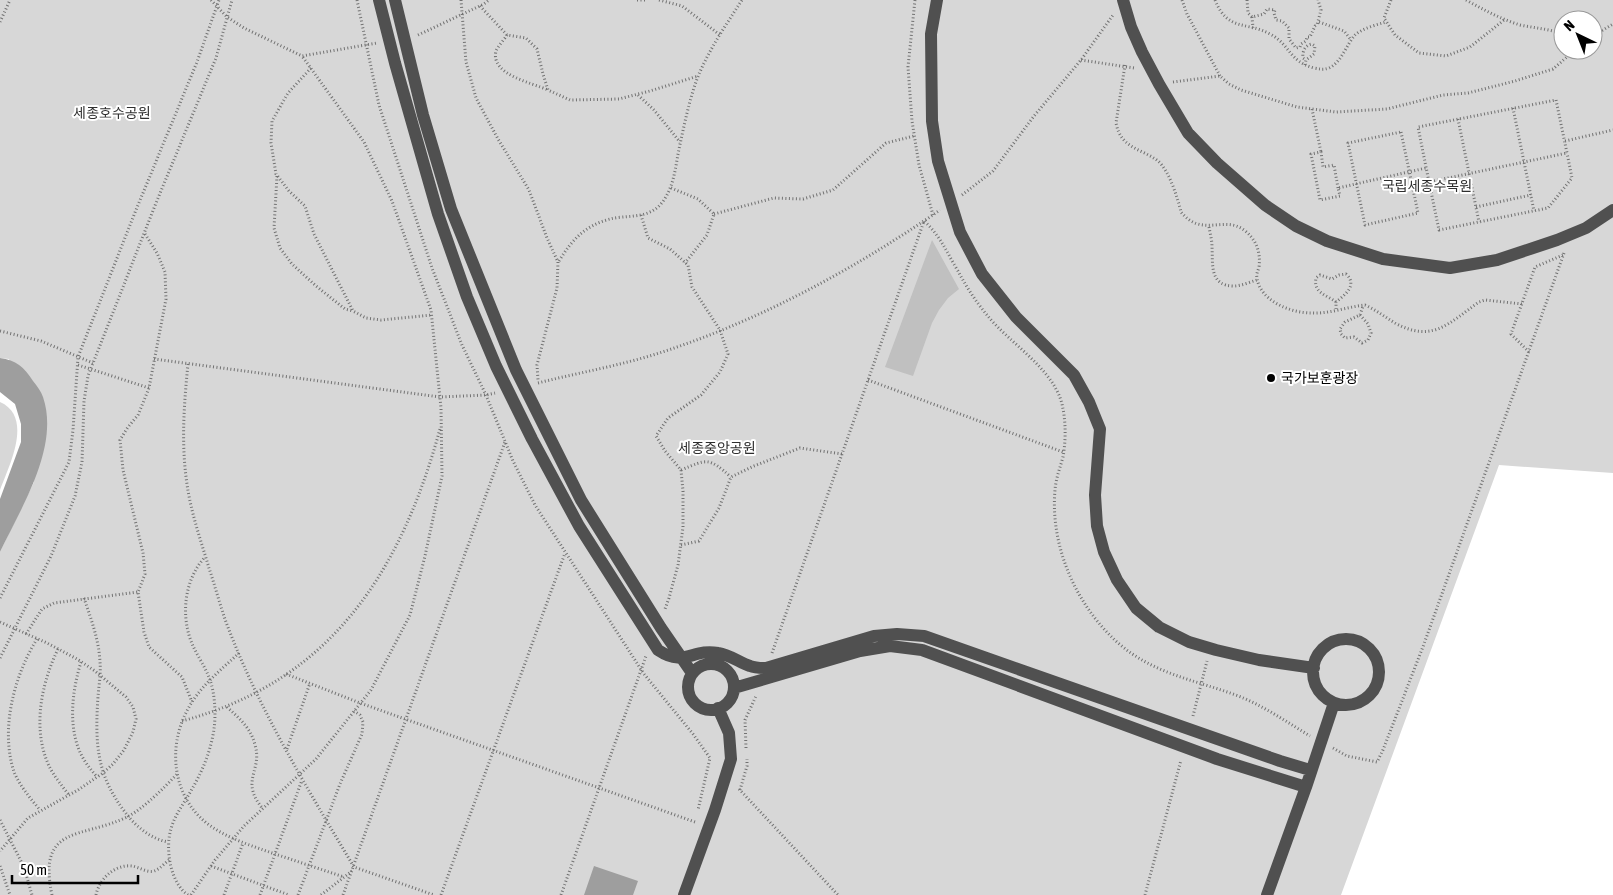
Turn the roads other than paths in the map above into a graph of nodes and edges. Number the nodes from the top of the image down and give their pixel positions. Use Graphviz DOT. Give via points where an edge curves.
graph roads {
  1 [pos="379,0"];
  2 [pos="395,0"];
  3 [pos="937,0"];
  4 [pos="1123,1"];
  5 [pos="1613,210"];
  6 [pos="682,658"];
  7 [pos="1314,668"];
  8 [pos="692,673"];
  9 [pos="764,674"];
  10 [pos="734,688"];
  11 [pos="1334,703"];
  12 [pos="718,708"];
  13 [pos="1310,770"];
  14 [pos="1306,787"];
  15 [pos="684,895"];
  16 [pos="1267,895"];
  1 -- 6 [label="lane" via="438,214 496,366 579,526 652,642 669,657"];
  2 -- 6 [label="lane" via="423,115 451,209 524,386 581,500"];
  3 -- 7 [label="lane" via="931,34 932,121 938,161 960,232 982,274 1016,317 1074,375 1089,402 1100,428 1095,495 1097,526 1116,580 1136,608 1159,627 1189,642 1259,660"];
  4 -- 5 [label="lane" via="1131,27 1156,79 1188,133 1265,205 1296,226 1327,241 1384,259 1450,268 1497,260 1571,234"];
  6 -- 8 [label="lane"];
  6 -- 9 [label="lane" via="716,652 734,657"];
  7 -- 11 [label="lane" via="1316,687"];
  7 -- 11 [label="lane" via="1318,654 1336,640 1358,641 1376,656 1380,677 1370,696 1351,705"];
  8 -- 10 [label="lane" via="703,664 718,664 729,673"];
  8 -- 12 [label="lane" via="687,687 692,701 706,709"];
  9 -- 10 [label="lane"];
  9 -- 13 [label="lane" via="874,636 924,636"];
  9 -- 14 [label="lane" via="890,646 922,650 1185,747"];
  10 -- 12 [label="lane" via="728,702"];
  11 -- 13 [label="lane"];
  12 -- 15 [label="lane" via="730,733 731,758"];
  13 -- 14 [label="lane"];
  14 -- 16 [label="lane"];
}
